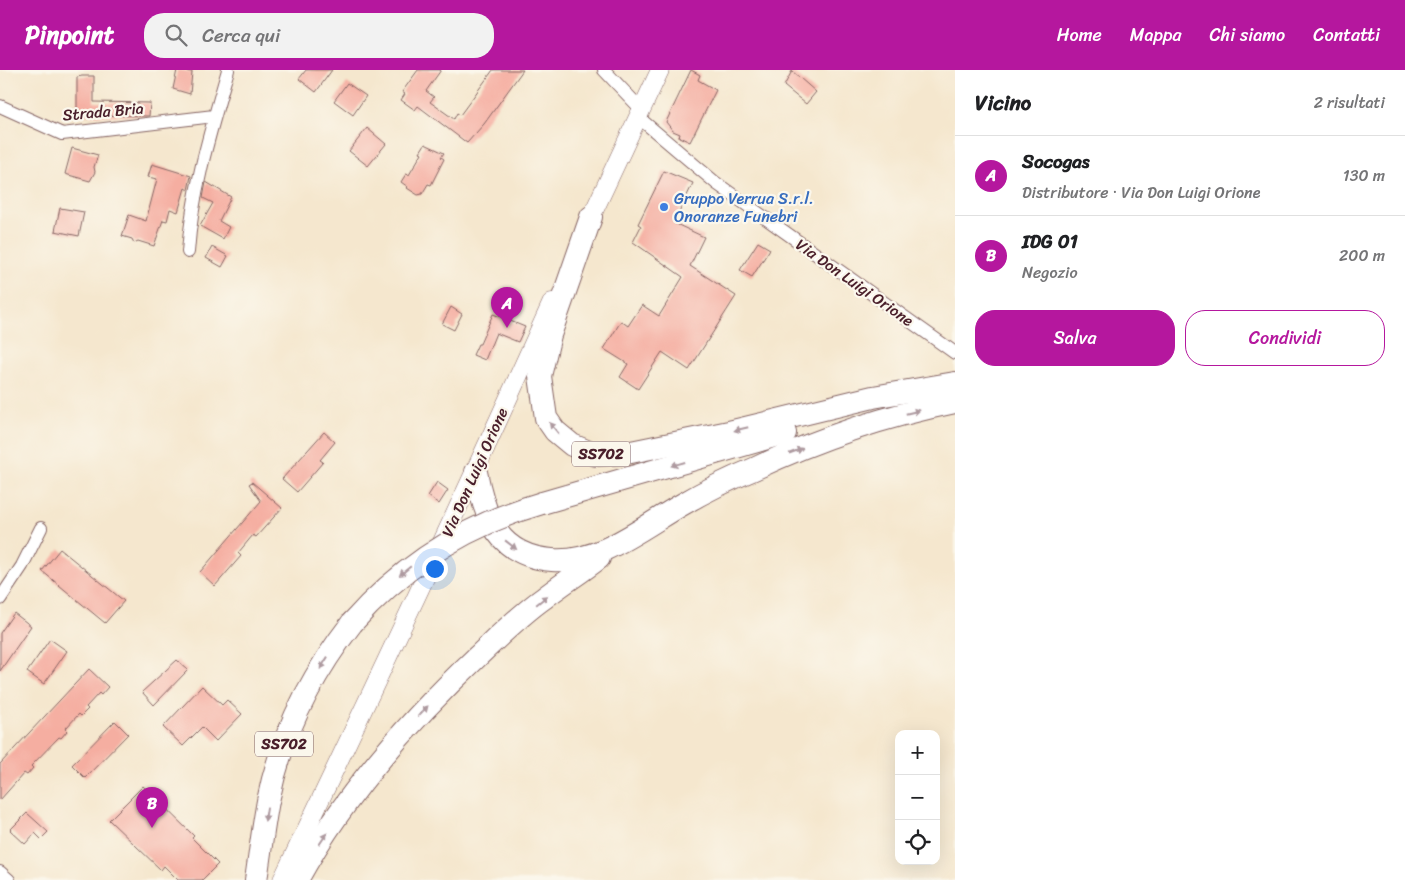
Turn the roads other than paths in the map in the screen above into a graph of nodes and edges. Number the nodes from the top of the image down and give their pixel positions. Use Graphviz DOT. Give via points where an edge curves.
graph roads {
  1 [pos="228,70"];
  2 [pos="604,70"];
  3 [pos="660,70"];
  4 [pos="0,106"];
  5 [pos="640,113"];
  6 [pos="214,116"];
  7 [pos="591,216"];
  8 [pos="188,252"];
  9 [pos="955,353"];
  10 [pos="946,385"];
  11 [pos="955,402"];
  12 [pos="873,408"];
  13 [pos="476,472"];
  14 [pos="42,528"];
  15 [pos="643,528"];
  16 [pos="0,599"];
  17 [pos="0,872"];
  18 [pos="9,880"];
  19 [pos="256,880"];
  20 [pos="282,880"];
  21 [pos="297,880"];
  1 -- 6 [label="street"];
  2 -- 5 [label="street"];
  3 -- 5 [label="main road, Via Don Luigi Orione"];
  4 -- 6 [label="street, Strada Bria" via="62,134"];
  5 -- 7 [label="main road, Via Don Luigi Orione"];
  5 -- 9 [label="street, Via Don Luigi Orione" via="716,183"];
  6 -- 8 [label="street" via="190,224"];
  12 -- 7 [label="highway, SS702, one-way" via="730,432 626,454 596,454 572,445 555,431 546,418 540,376 550,335"];
  7 -- 13 [label="main road, Via Don Luigi Orione"];
  10 -- 12 [label="highway, SS702"];
  12 -- 11 [label="highway, SS702, one-way"];
  15 -- 12 [label="highway, SS702, one-way" via="685,503"];
  12 -- 19 [label="highway, SS702, one-way, bridge" via="542,503 484,523 430,553 404,572 352,623 310,685 288,734 268,801"];
  13 -- 15 [label="highway, SS702, one-way" via="482,502 494,530 513,548 532,557 574,560"];
  13 -- 20 [label="main road, Via Don Luigi Orione"];
  14 -- 16 [label="street"];
  21 -- 15 [label="highway, SS702, one-way" via="374,766 459,674 542,599"];
  17 -- 18 [label="street"];
}
